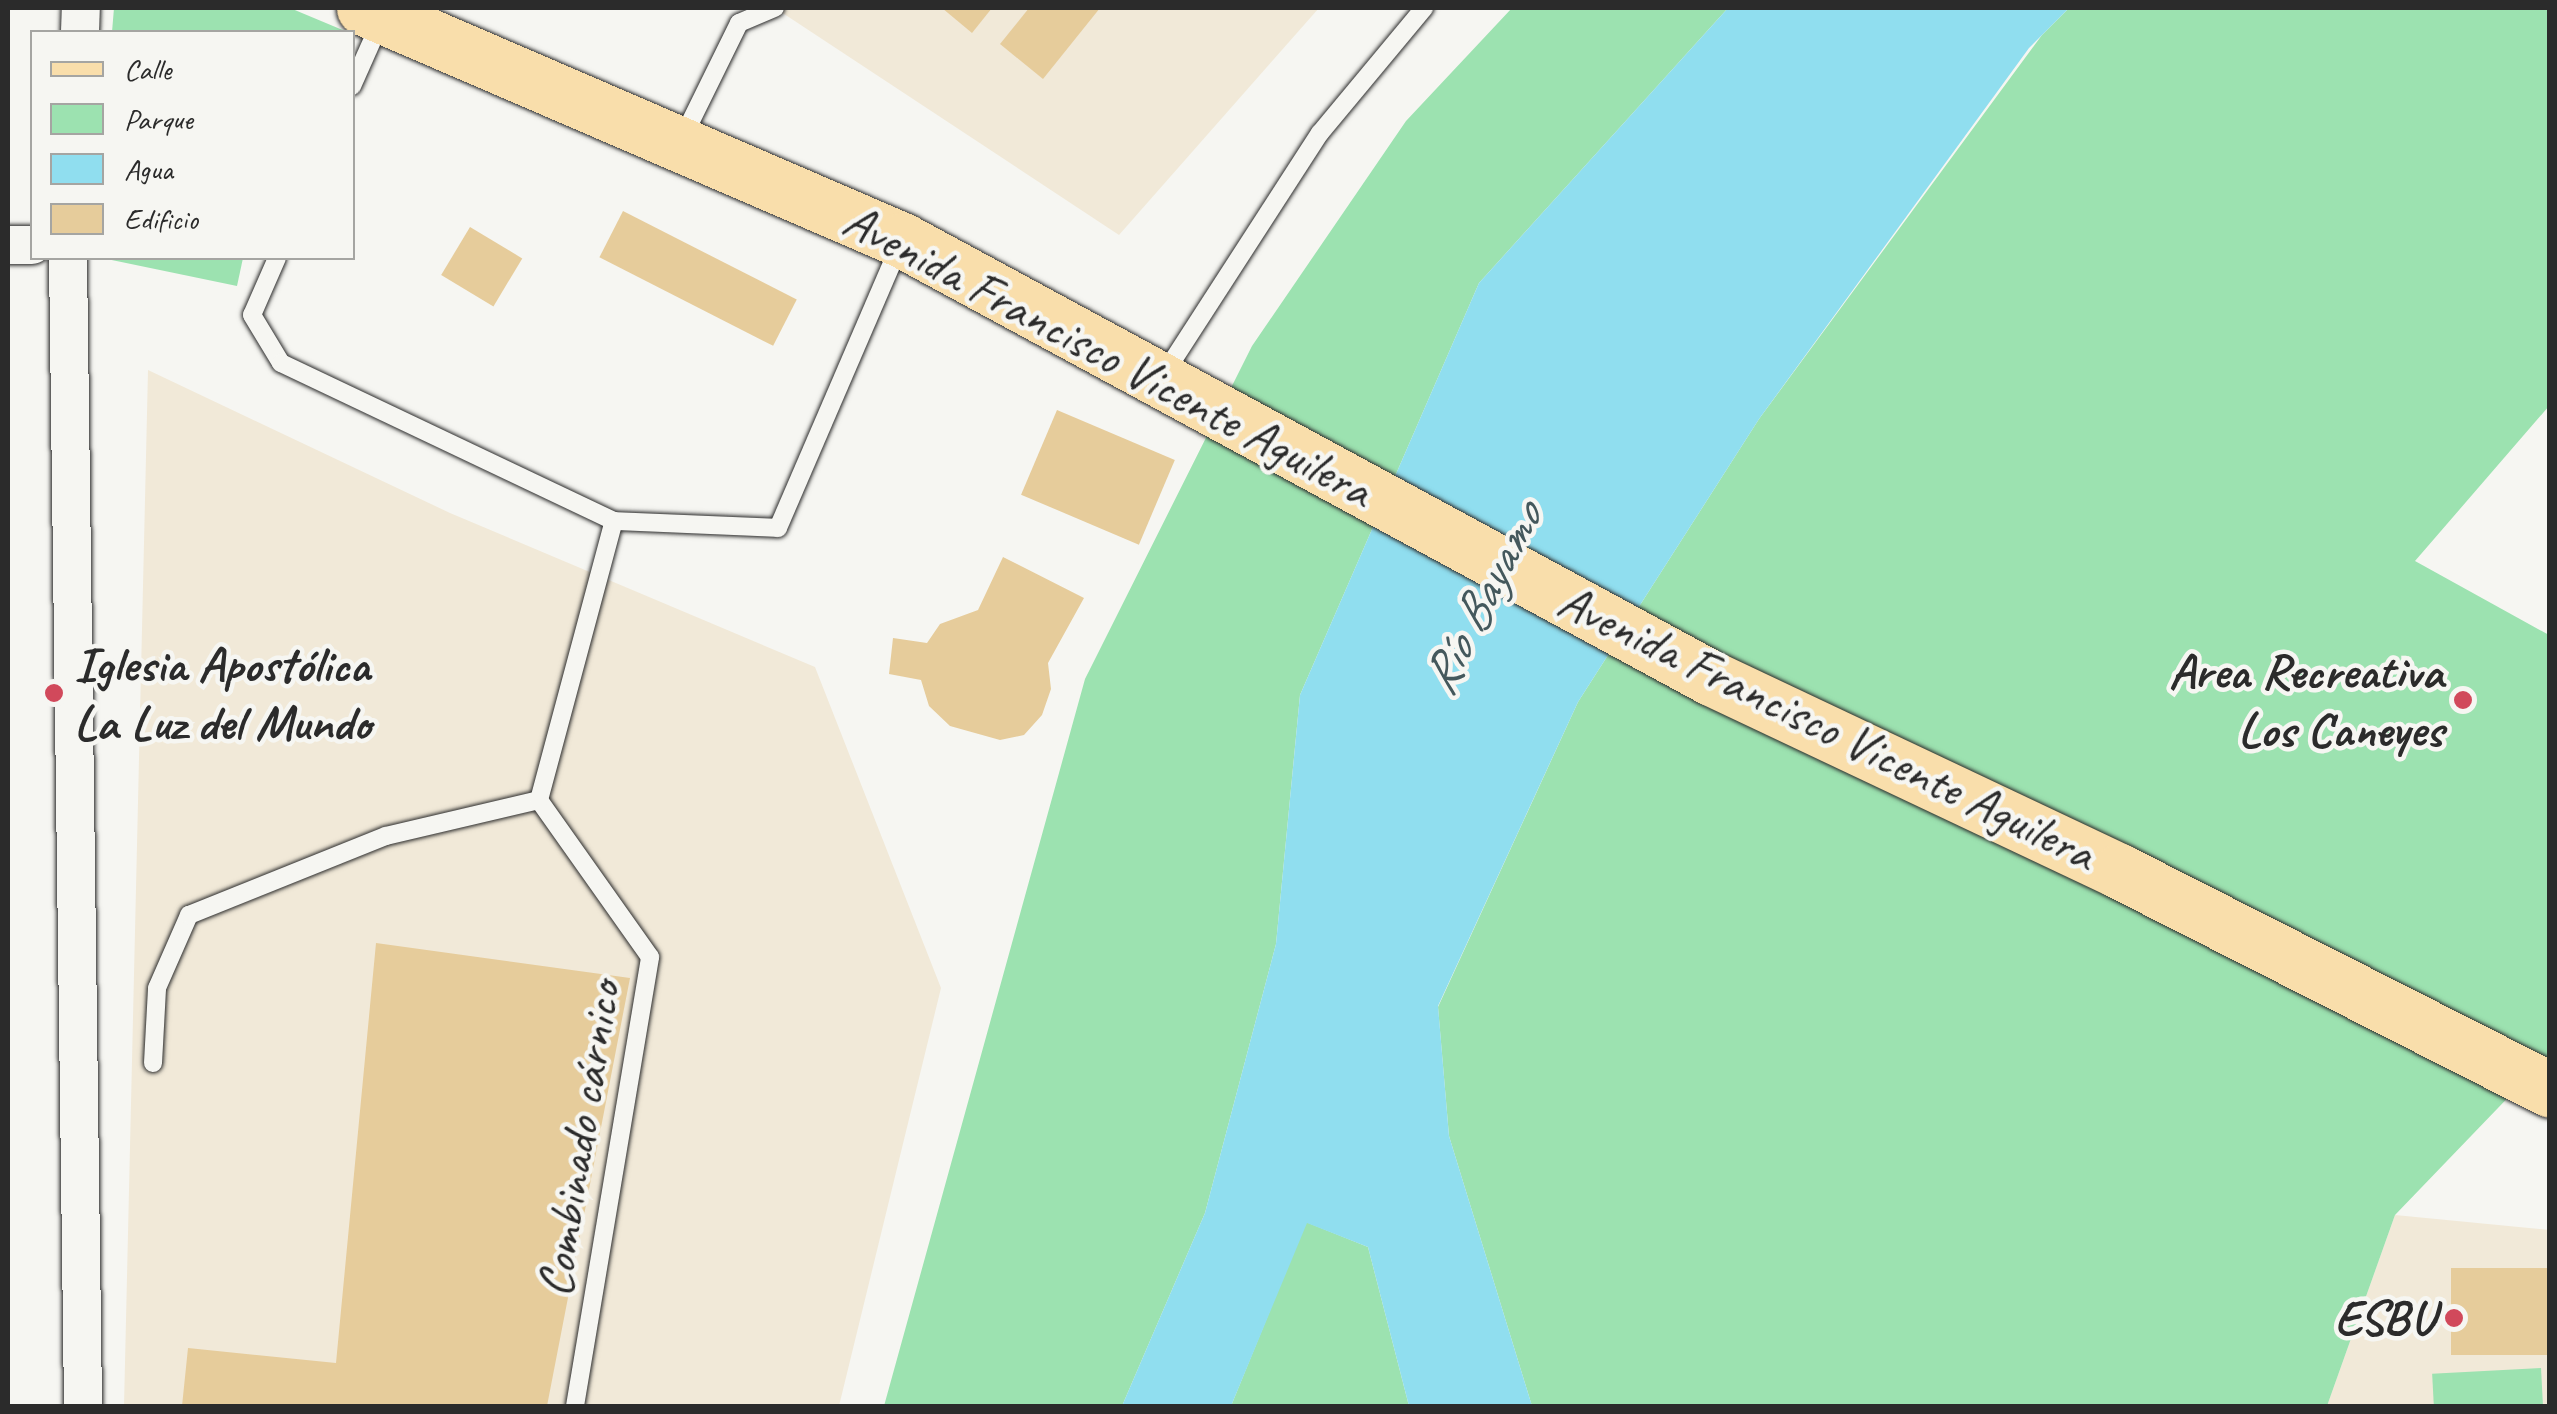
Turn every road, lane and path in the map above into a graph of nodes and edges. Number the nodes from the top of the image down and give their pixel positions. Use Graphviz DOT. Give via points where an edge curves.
graph roads {
  1 [pos="447,8"];
  2 [pos="775,8"];
  3 [pos="1424,8"];
  4 [pos="373,12"];
  5 [pos="355,75"];
  6 [pos="678,147"];
  7 [pos="902,240"];
  8 [pos="68,260"];
  9 [pos="276,260"];
  10 [pos="1161,379"];
  11 [pos="614,521"];
  12 [pos="538,800"];
  13 [pos="153,1064"];
  14 [pos="2550,1090"];
  15 [pos="83,1406"];
  16 [pos="575,1406"];
  1 -- 6 [label="main road, Avenida Francisco Vicente Aguilera" via="587,78"];
  2 -- 6 [label="lane" via="739,23"];
  3 -- 10 [label="lane" via="1320,134"];
  4 -- 5 [label="lane"];
  4 -- 6 [label="main road, Avenida Francisco Vicente Aguilera"];
  6 -- 7 [label="main road, Avenida Francisco Vicente Aguilera"];
  7 -- 10 [label="main road, Avenida Francisco Vicente Aguilera"];
  7 -- 11 [label="lane" via="778,528"];
  8 -- 15 [label="street"];
  9 -- 11 [label="lane" via="252,315 281,363"];
  10 -- 14 [label="main road, Avenida Francisco Vicente Aguilera" via="1711,678 2119,872"];
  11 -- 12 [label="lane"];
  12 -- 13 [label="lane" via="386,836 190,915 158,988"];
  12 -- 16 [label="lane, Combinado cárnico" via="650,957"];
}
